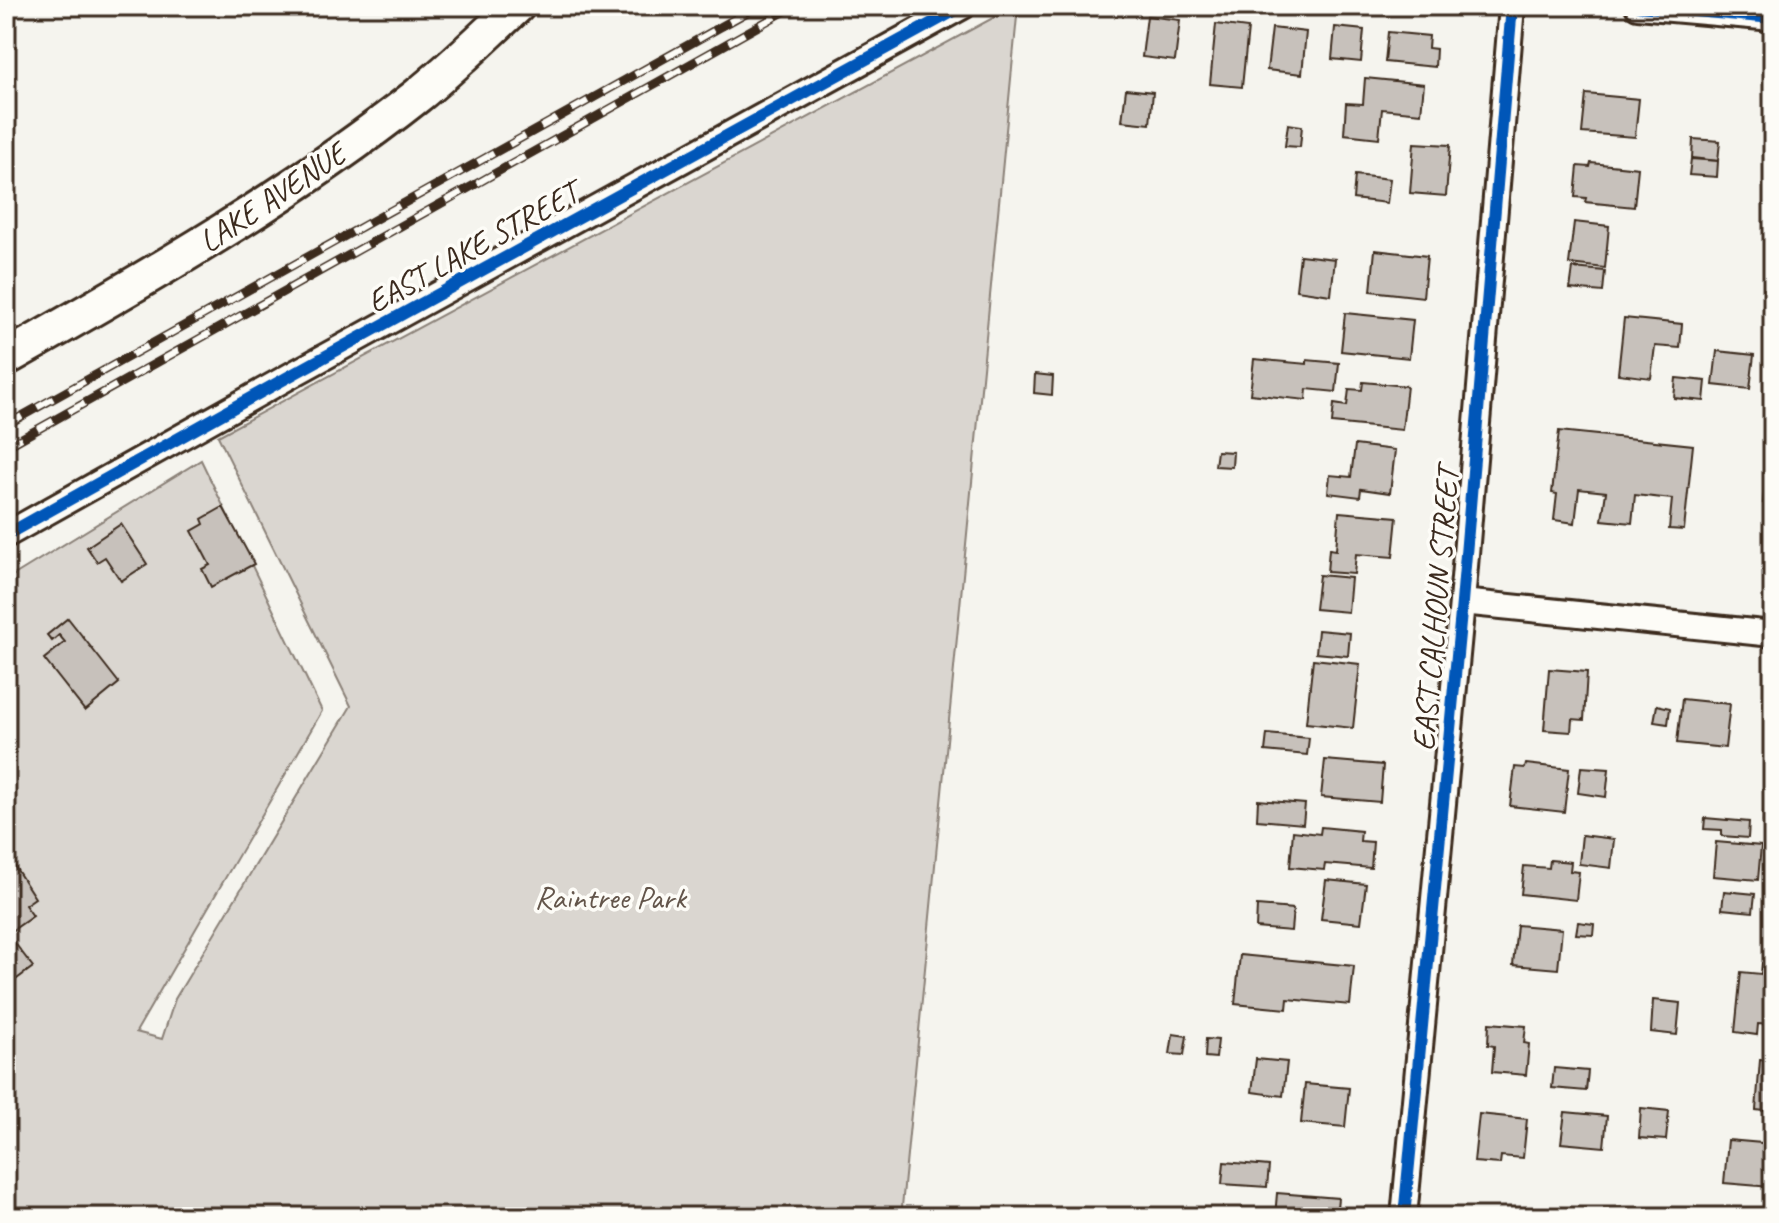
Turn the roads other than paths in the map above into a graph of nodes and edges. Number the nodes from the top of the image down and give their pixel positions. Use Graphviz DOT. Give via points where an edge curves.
graph roads {
  1 [pos="517,6"];
  2 [pos="963,6"];
  3 [pos="1512,6"];
  4 [pos="1638,6"];
  5 [pos="1773,18"];
  6 [pos="6,358"];
  7 [pos="6,535"];
  8 [pos="1462,602"];
  9 [pos="1773,634"];
  10 [pos="1406,1217"];
  1 -- 6 [label="street, LAKE AVENUE" via="419,95 294,186"];
  2 -- 7 [label="street, EAST LAKE STREET"];
  3 -- 8 [label="street, EAST CALHOUN STREET"];
  4 -- 5 [label="street"];
  8 -- 9 [label="street"];
  8 -- 10 [label="street, EAST CALHOUN STREET"];
}
